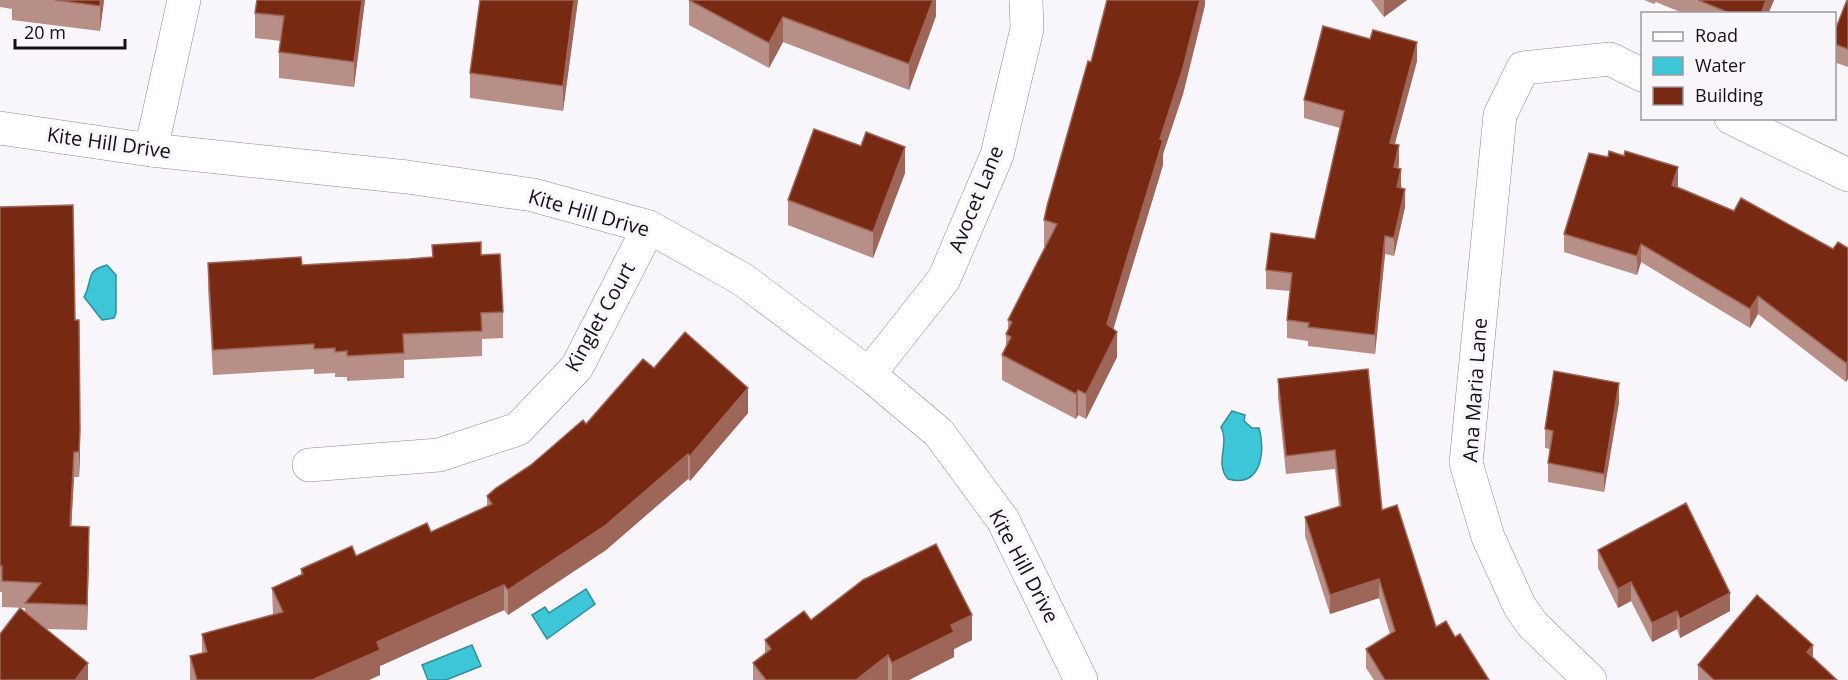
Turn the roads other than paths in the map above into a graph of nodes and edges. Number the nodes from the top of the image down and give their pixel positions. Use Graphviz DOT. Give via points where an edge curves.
graph roads {
  1 [pos="184,0"];
  2 [pos="1026,0"];
  3 [pos="1641,74"];
  4 [pos="1735,120"];
  5 [pos="0,128"];
  6 [pos="151,150"];
  7 [pos="1848,176"];
  8 [pos="649,227"];
  9 [pos="869,374"];
  10 [pos="309,465"];
  11 [pos="1076,678"];
  12 [pos="1590,680"];
  1 -- 6 [label="street"];
  2 -- 9 [label="street, Avocet Lane" via="1027,29 997,154 944,279"];
  3 -- 12 [label="street, Ana Maria Lane" via="1610,59 1523,68 1500,115 1466,463 1488,537 1520,607 1533,625"];
  4 -- 7 [label="street"];
  5 -- 6 [label="street, Kite Hill Drive"];
  6 -- 8 [label="street, Kite Hill Drive" via="407,177 533,195"];
  8 -- 9 [label="street, Kite Hill Drive" via="742,279"];
  8 -- 10 [label="street, Kinglet Court" via="577,367 518,429 439,455"];
  9 -- 11 [label="street, Kite Hill Drive" via="939,433 1003,520"];
}
